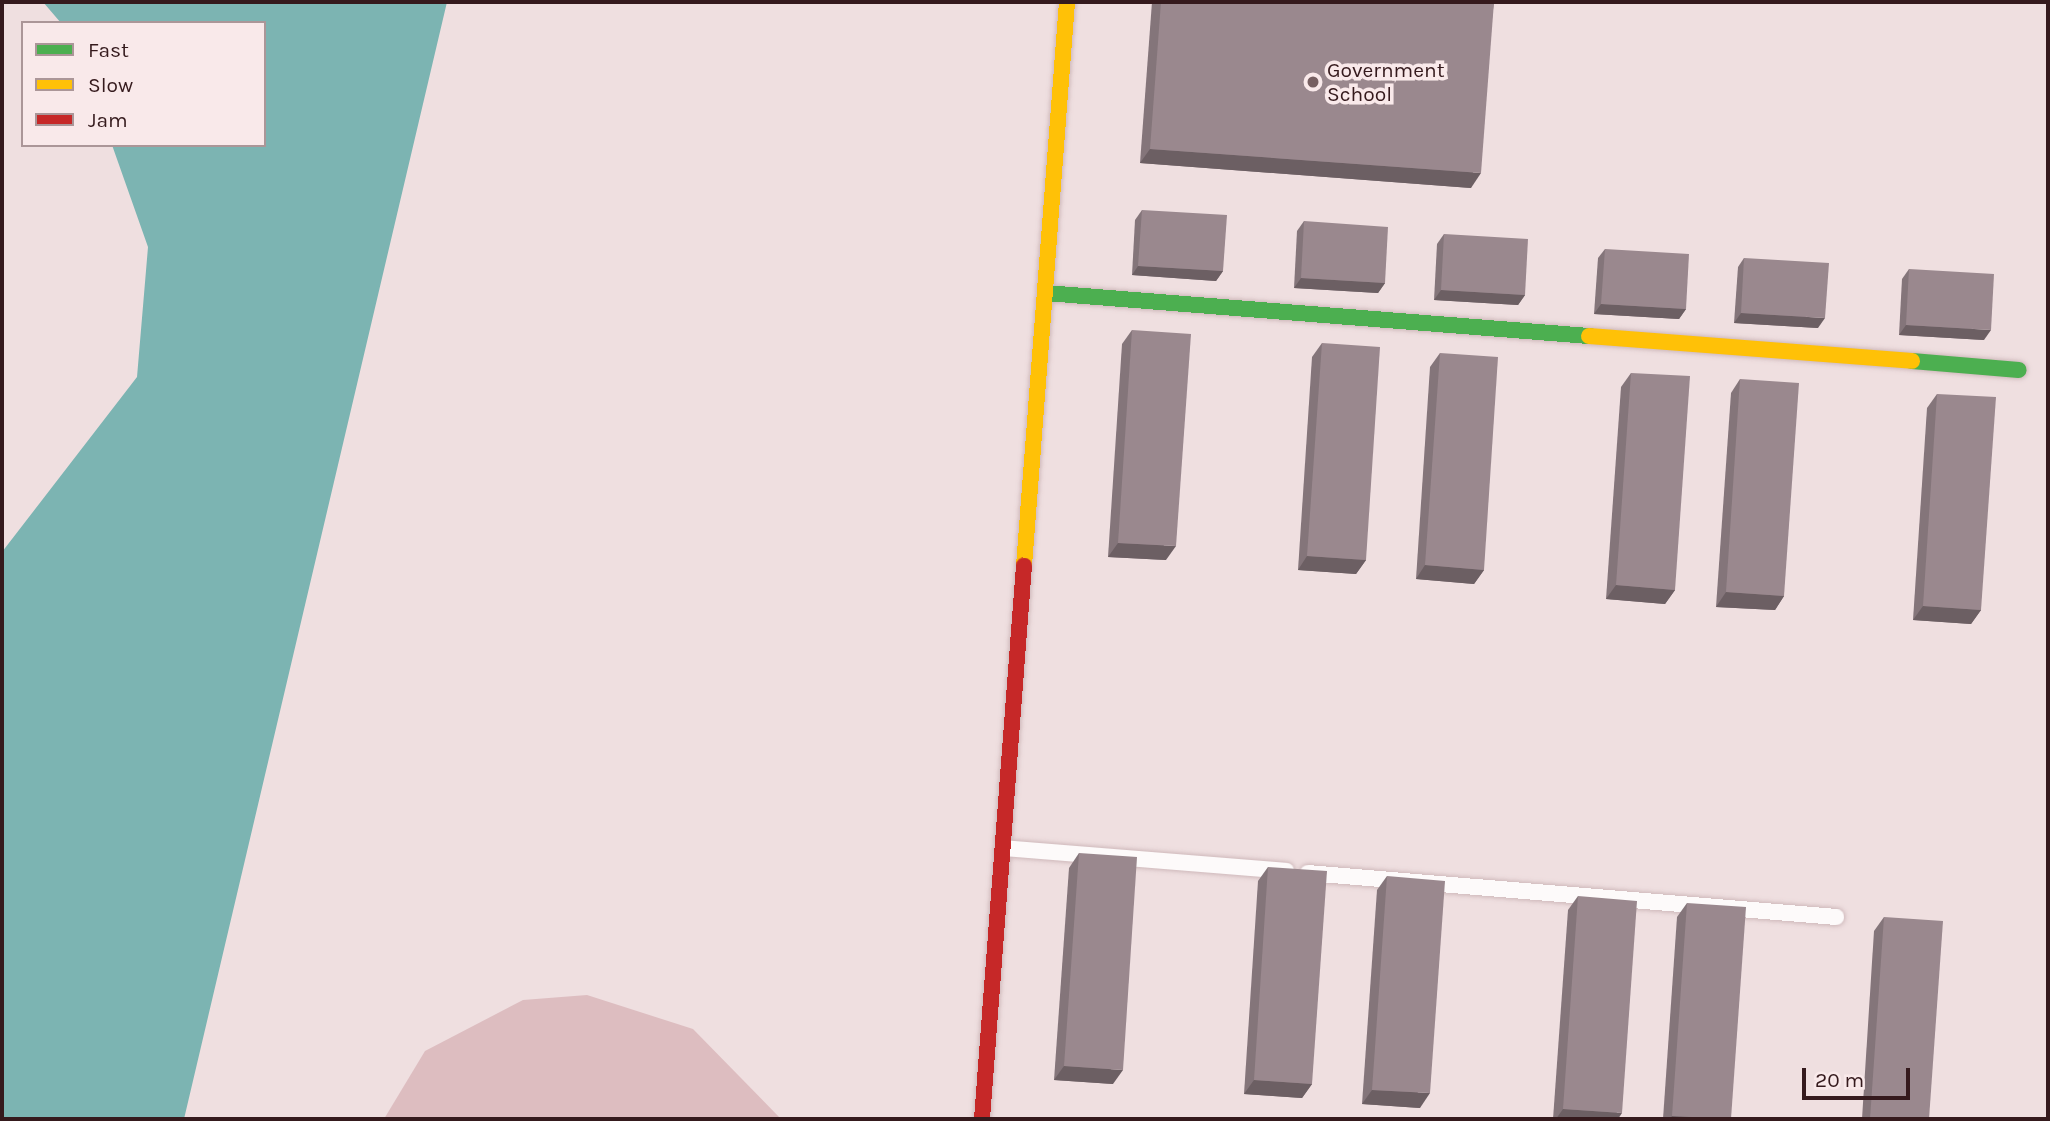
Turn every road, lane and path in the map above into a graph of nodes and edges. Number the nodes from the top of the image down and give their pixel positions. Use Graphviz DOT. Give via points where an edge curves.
graph roads {
  1 [pos="1068,2"];
  2 [pos="1046,293"];
  3 [pos="2018,370"];
  4 [pos="1003,848"];
  5 [pos="1836,917"];
  6 [pos="982,1119"];
  1 -- 2 [label="main road"];
  2 -- 3 [label="main road"];
  2 -- 4 [label="main road"];
  4 -- 5 [label="lane"];
  4 -- 6 [label="main road"];
}
